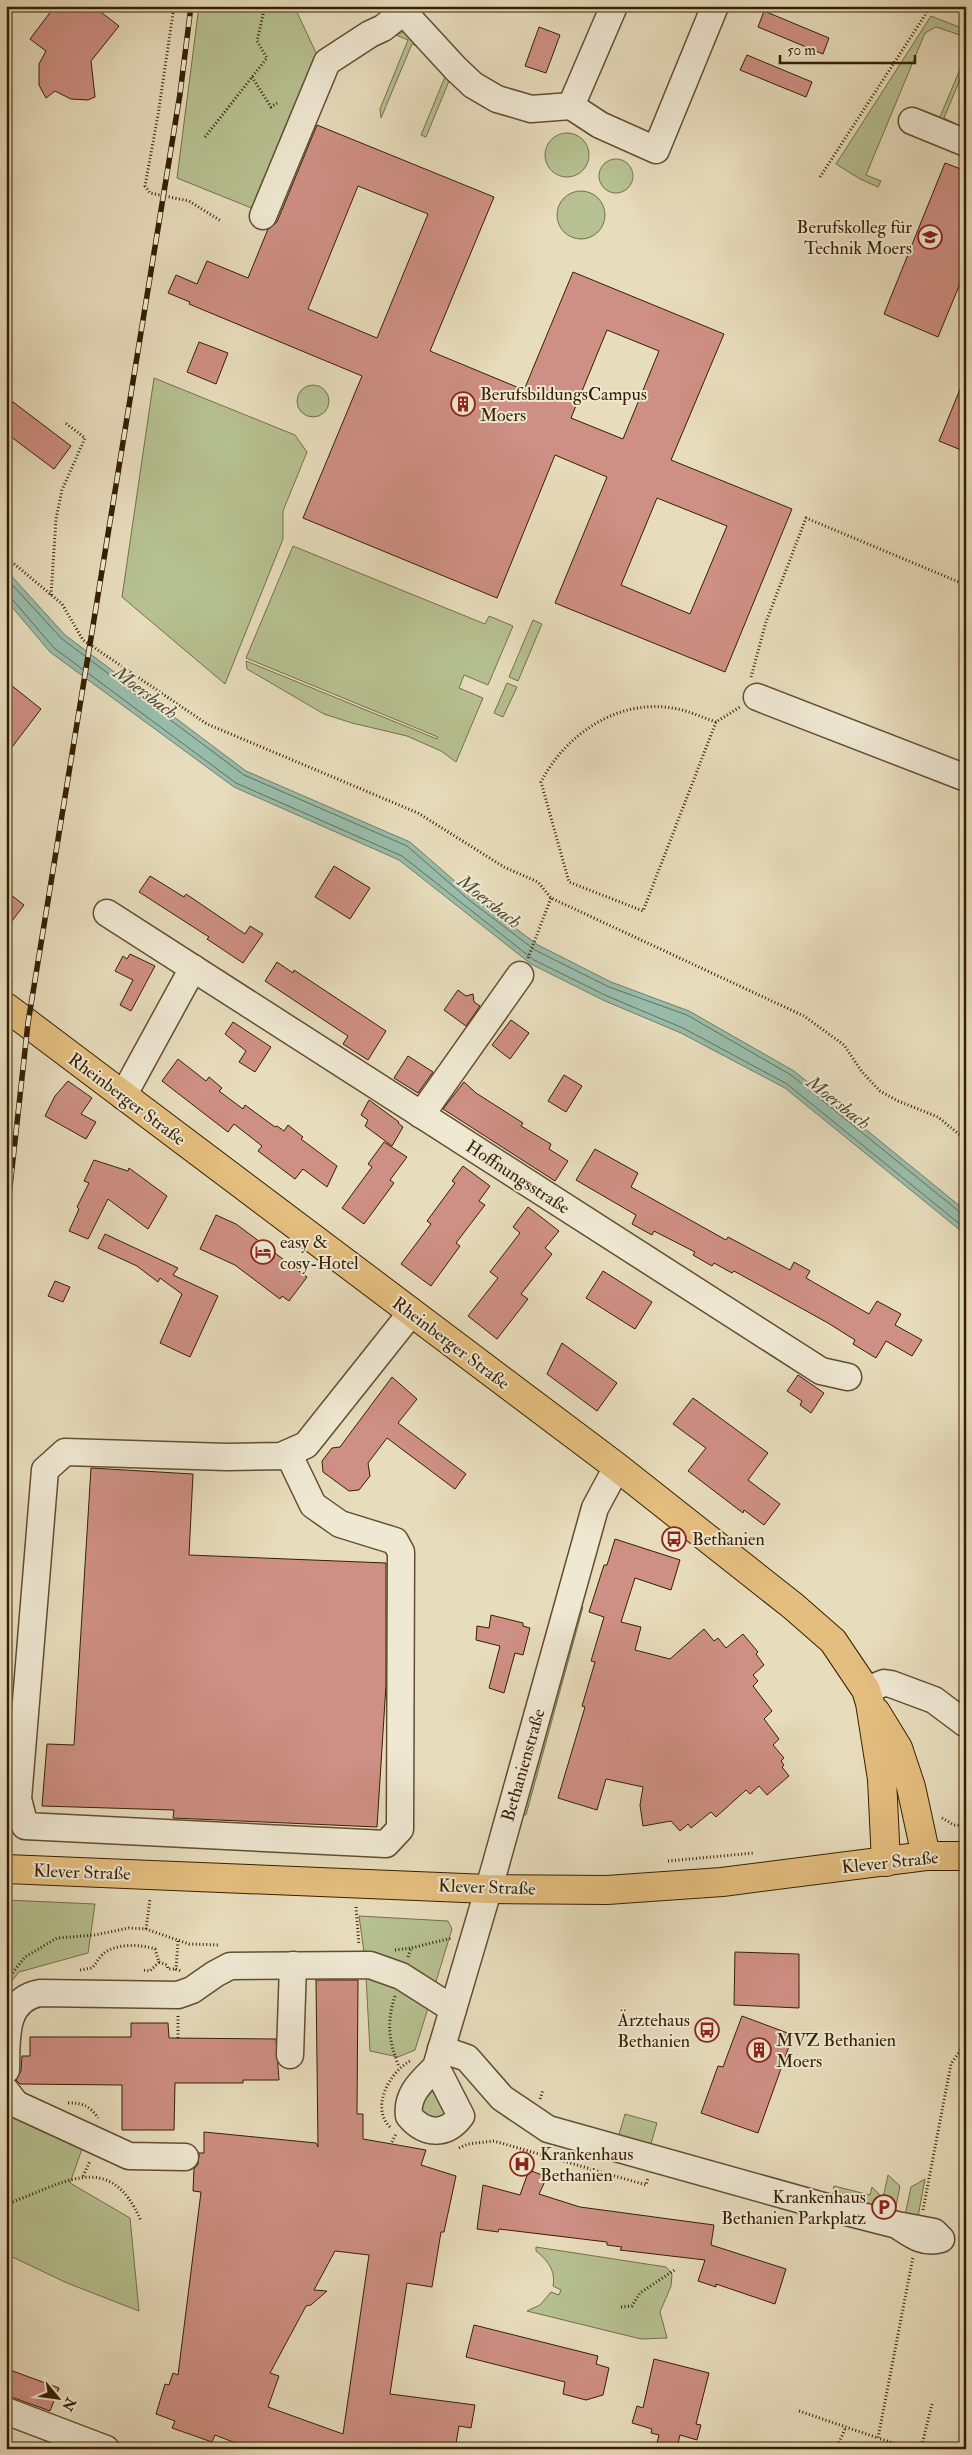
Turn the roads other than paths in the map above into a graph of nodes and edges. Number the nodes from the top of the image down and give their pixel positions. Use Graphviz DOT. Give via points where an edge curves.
graph roads {
  1 [pos="614,6"];
  2 [pos="716,6"];
  3 [pos="401,9"];
  4 [pos="571,106"];
  5 [pos="912,122"];
  6 [pos="966,143"];
  7 [pos="263,216"];
  8 [pos="757,697"];
  9 [pos="966,778"];
  10 [pos="107,913"];
  11 [pos="193,968"];
  12 [pos="520,975"];
  13 [pos="6,1007"];
  14 [pos="123,1096"];
  15 [pos="421,1115"];
  16 [pos="411,1313"];
  17 [pos="848,1377"];
  18 [pos="288,1453"];
  19 [pos="616,1467"];
  20 [pos="868,1696"];
  21 [pos="966,1724"];
  22 [pos="926,1856"];
  23 [pos="966,1856"];
  24 [pos="886,1862"];
  25 [pos="6,1869"];
  26 [pos="488,1889"];
  27 [pos="293,1965"];
  28 [pos="453,2009"];
  29 [pos="290,2055"];
  30 [pos="439,2058"];
  31 [pos="6,2070"];
  32 [pos="6,2091"];
  33 [pos="185,2157"];
  34 [pos="912,2231"];
  35 [pos="6,2411"];
  36 [pos="106,2449"];
  1 -- 4 [label="street"];
  2 -- 4 [label="street" via="656,150 600,125"];
  3 -- 4 [label="street" via="473,85 497,99 531,109"];
  3 -- 7 [label="street" via="383,28 328,62"];
  5 -- 6 [label="street"];
  8 -- 9 [label="street"];
  10 -- 11 [label="street, Hoffnungsstraße"];
  11 -- 14 [label="street"];
  11 -- 15 [label="street, Hoffnungsstraße"];
  12 -- 15 [label="street"];
  13 -- 14 [label="main road, Rheinberger Straße"];
  14 -- 16 [label="main road, Rheinberger Straße"];
  15 -- 17 [label="street, Hoffnungsstraße" via="821,1370"];
  16 -- 18 [label="street" via="306,1445"];
  16 -- 19 [label="main road, Rheinberger Straße"];
  18 -- 18 [label="street" via="281,1456 227,1457 66,1452 45,1470 18,1800 25,1826 386,1844 400,1829 401,1552 395,1541 340,1524 313,1505"];
  19 -- 20 [label="main road, Rheinberger Straße" via="833,1641"];
  19 -- 26 [label="street, Bethanienstraße" via="595,1508"];
  20 -- 21 [label="street" via="884,1683 891,1684 934,1700"];
  20 -- 22 [label="main road, Rheinberger Straße" via="898,1748 911,1787"];
  20 -- 24 [label="main road" via="882,1779"];
  22 -- 23 [label="main road, Klever Straße"];
  22 -- 24 [label="main road, Klever Straße"];
  24 -- 26 [label="main road, Klever Straße" via="722,1882 607,1890"];
  25 -- 26 [label="main road, Klever Straße"];
  26 -- 28 [label="street, Bethanienstraße"];
  27 -- 28 [label="street" via="380,1967 420,1987"];
  27 -- 29 [label="street"];
  27 -- 31 [label="street" via="230,1966 182,1994 34,1994 18,2004 10,2016"];
  28 -- 30 [label="street, Bethanienstraße"];
  30 -- 30 [label="street, Bethanienstraße" via="410,2098 409,2116 416,2125 435,2132 446,2129 460,2116"];
  30 -- 34 [label="street" via="467,2058 502,2098 548,2129"];
  32 -- 33 [label="street" via="16,2104 129,2156"];
  35 -- 36 [label="street"];
}
